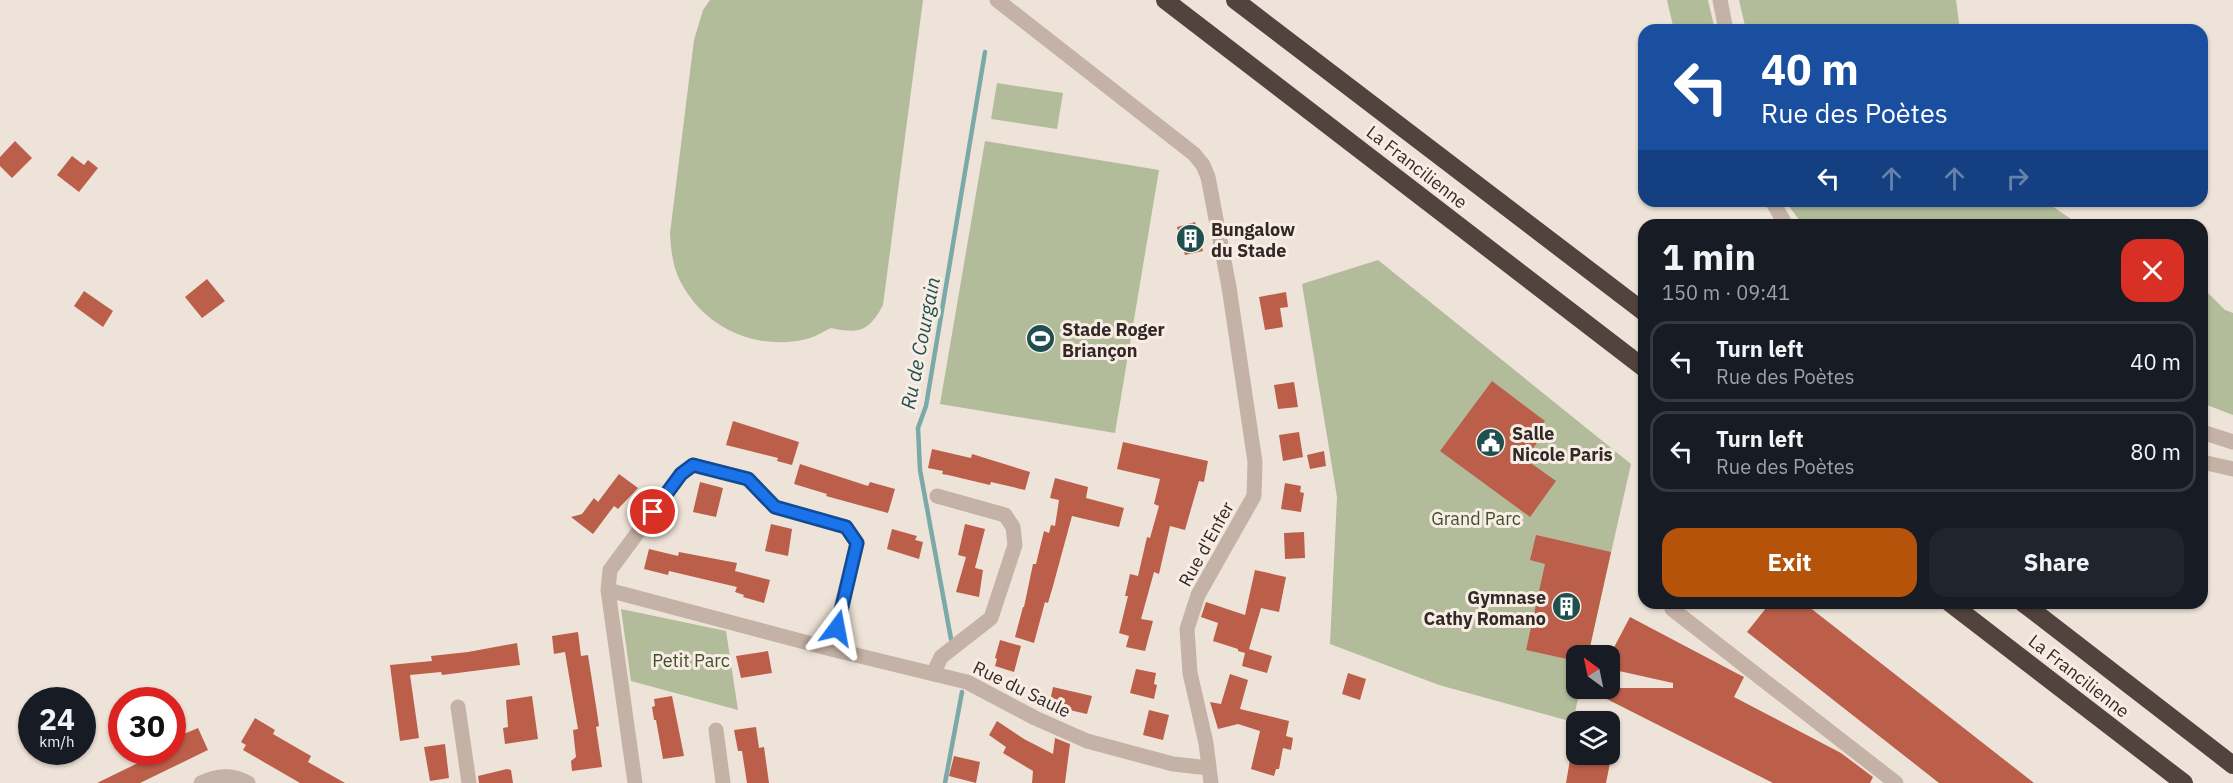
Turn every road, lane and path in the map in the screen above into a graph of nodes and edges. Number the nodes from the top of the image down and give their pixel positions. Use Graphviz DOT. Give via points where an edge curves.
graph roads {
  1 [pos="997,0"];
  2 [pos="1165,0"];
  3 [pos="1235,0"];
  4 [pos="1720,0"];
  5 [pos="1725,24"];
  6 [pos="1638,307"];
  7 [pos="1638,363"];
  8 [pos="2208,434"];
  9 [pos="2233,442"];
  10 [pos="2208,463"];
  11 [pos="2233,469"];
  12 [pos="937,496"];
  13 [pos="608,590"];
  14 [pos="1672,609"];
  15 [pos="1958,609"];
  16 [pos="2031,609"];
  17 [pos="831,649"];
  18 [pos="933,674"];
  19 [pos="458,707"];
  20 [pos="716,730"];
  21 [pos="2233,765"];
  22 [pos="1210,776"];
  23 [pos="201,783"];
  24 [pos="248,783"];
  25 [pos="469,783"];
  26 [pos="635,783"];
  27 [pos="723,783"];
  28 [pos="1896,783"];
  29 [pos="2184,783"];
  1 -- 22 [label="street, Rue d'Enfer" via="1194,154 1208,177 1255,462 1254,496 1198,595 1187,629 1190,673"];
  2 -- 7 [label="highway, La Francilienne"];
  3 -- 6 [label="highway, La Francilienne"];
  4 -- 5 [label="street"];
  8 -- 9 [label="street"];
  10 -- 11 [label="street"];
  12 -- 18 [label="street" via="1005,515 1013,527 1015,545 991,618 941,657"];
  13 -- 17 [label="street, Rue du Saule"];
  13 -- 17 [label="street" via="610,570 681,474 693,465 748,479 775,507 846,527 857,543"];
  13 -- 26 [label="street"];
  14 -- 28 [label="street"];
  15 -- 29 [label="highway, La Francilienne"];
  16 -- 21 [label="highway, La Francilienne"];
  17 -- 18 [label="street, Rue du Saule"];
  18 -- 22 [label="street, Rue du Saule" via="967,682 1087,741"];
  19 -- 25 [label="street"];
  20 -- 27 [label="street"];
  23 -- 24 [label="street" via="217,776"];
}
